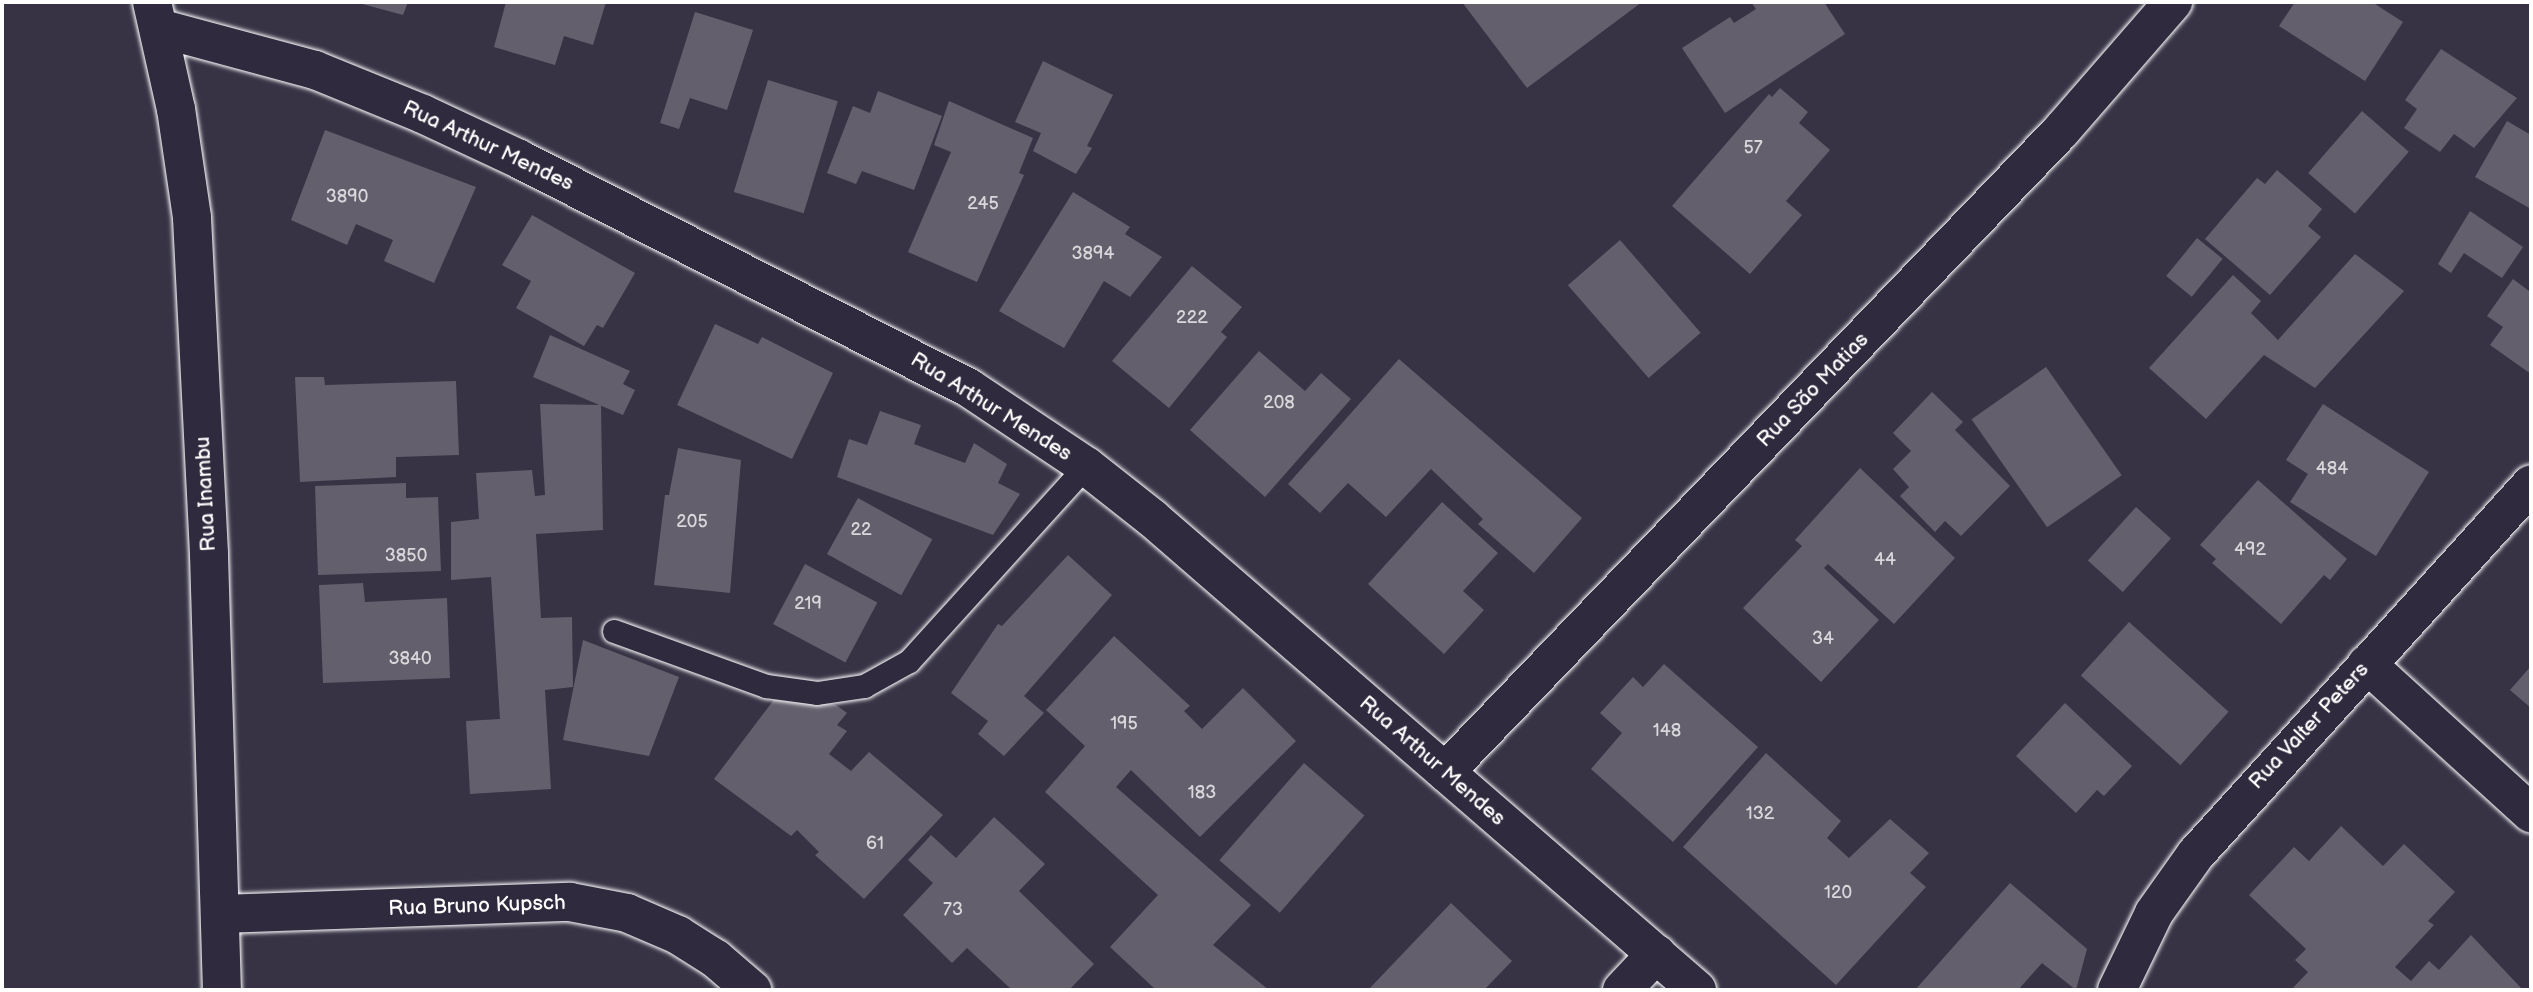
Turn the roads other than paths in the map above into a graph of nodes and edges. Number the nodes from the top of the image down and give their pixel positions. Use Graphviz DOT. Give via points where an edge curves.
graph roads {
  1 [pos="2173,2"];
  2 [pos="155,15"];
  3 [pos="1086,466"];
  4 [pos="2531,484"];
  5 [pos="614,631"];
  6 [pos="2367,664"];
  7 [pos="1445,772"];
  8 [pos="2531,813"];
  9 [pos="221,914"];
  10 [pos="1656,954"];
  11 [pos="222,990"];
  12 [pos="752,990"];
  13 [pos="1622,990"];
  14 [pos="1697,990"];
  15 [pos="2117,990"];
  1 -- 7 [label="street, Rua São Matias" via="2061,131"];
  2 -- 3 [label="street, Rua Arthur Mendes" via="315,70 519,159 969,387"];
  2 -- 9 [label="street, Rua Inambu" via="192,218"];
  3 -- 5 [label="lane" via="909,661 864,686 817,693 766,686"];
  3 -- 7 [label="street, Rua Arthur Mendes"];
  4 -- 6 [label="street, Rua Valter Peters"];
  6 -- 8 [label="street"];
  6 -- 15 [label="street, Rua Valter Peters" via="2196,854 2154,913"];
  7 -- 10 [label="street, Rua Arthur Mendes"];
  9 -- 11 [label="street, Rua Inambu"];
  9 -- 12 [label="street, Rua Bruno Kupsch" via="570,902 627,912 678,935"];
  10 -- 13 [label="street"];
  10 -- 14 [label="street, Rua Arthur Mendes"];
}
